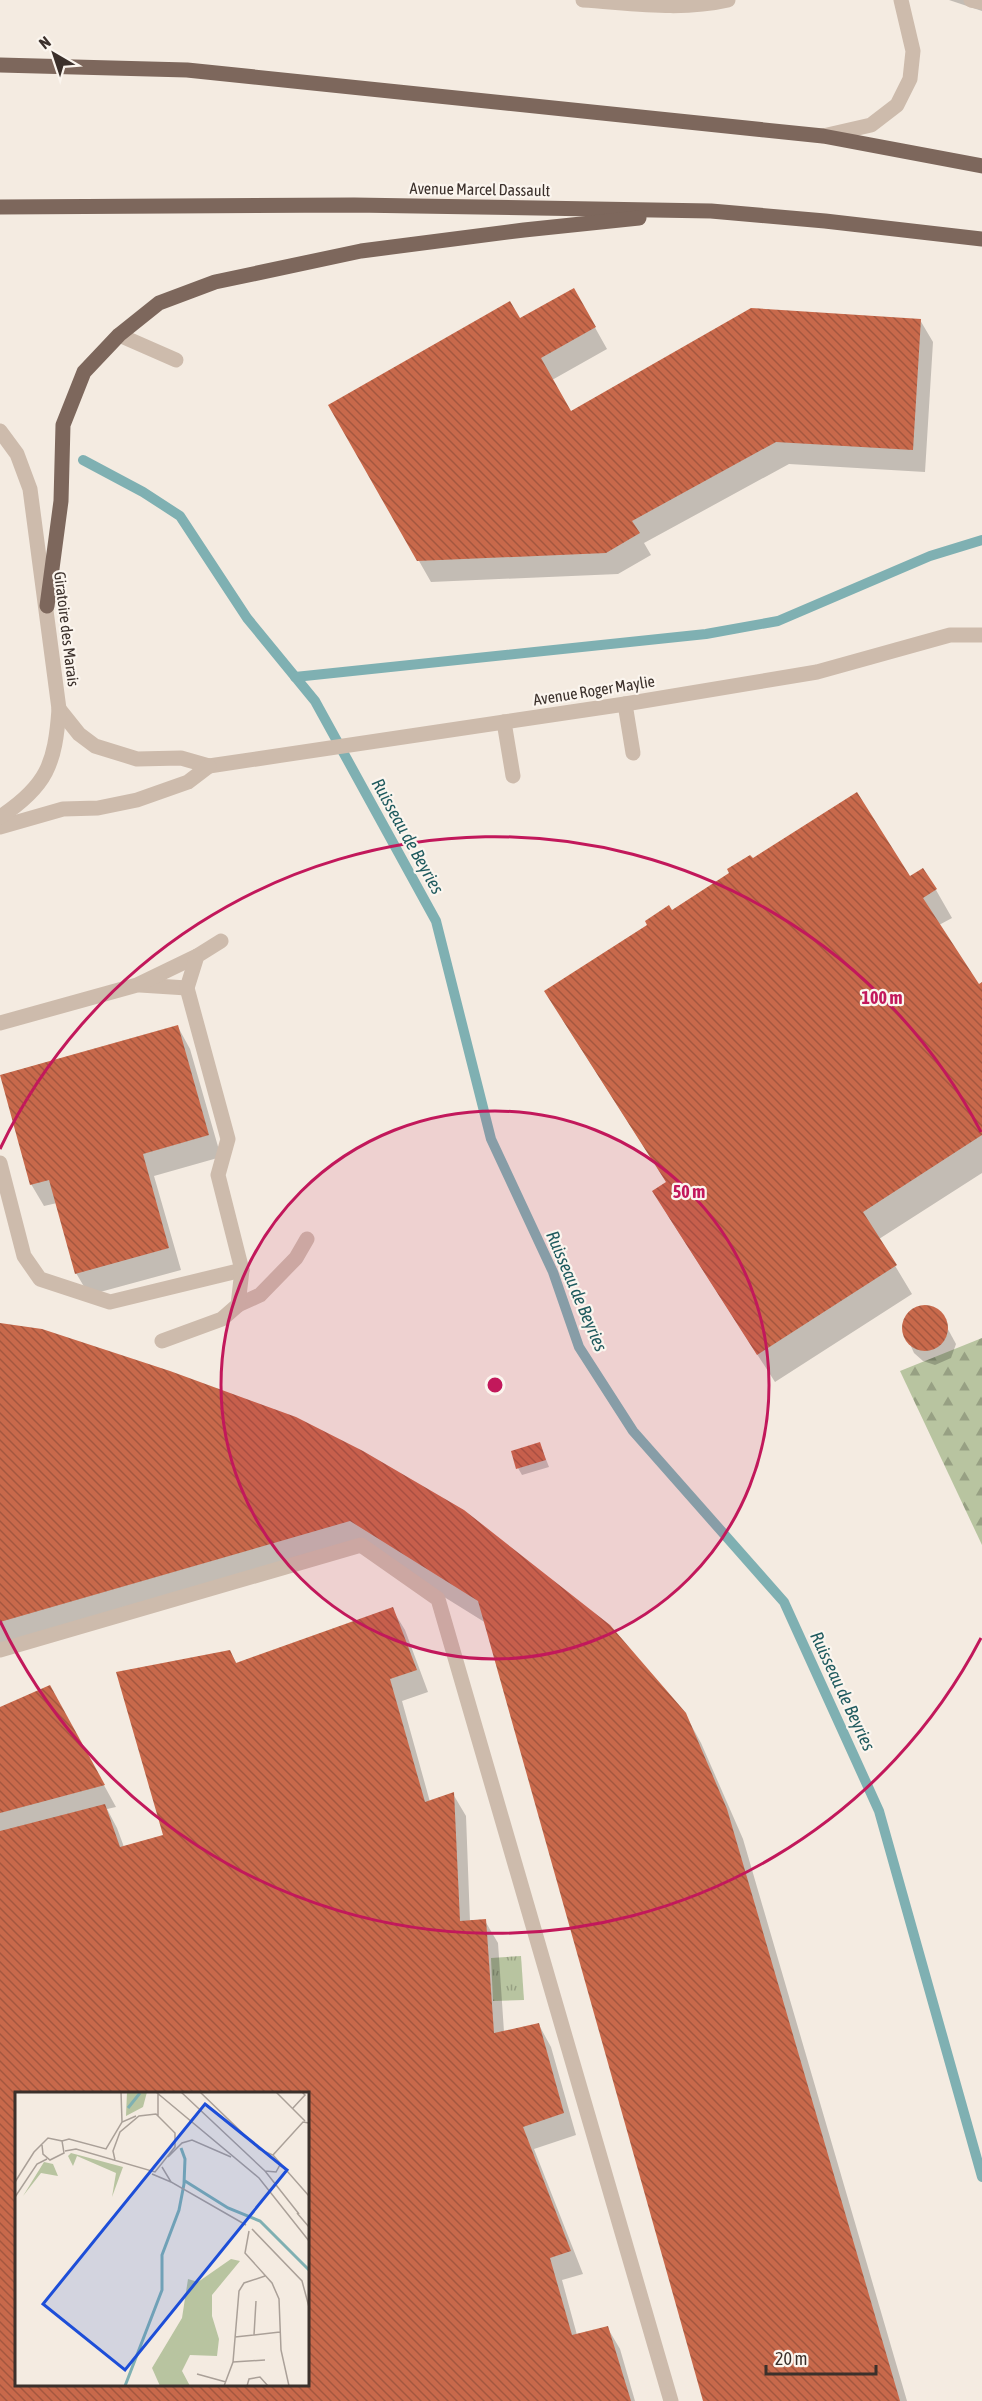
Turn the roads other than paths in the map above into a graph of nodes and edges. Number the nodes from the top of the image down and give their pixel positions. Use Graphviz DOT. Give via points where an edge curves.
graph roads {
  1 [pos="583,0"];
  2 [pos="728,0"];
  3 [pos="901,0"];
  4 [pos="971,0"];
  5 [pos="982,2"];
  6 [pos="0,65"];
  7 [pos="823,136"];
  8 [pos="982,166"];
  9 [pos="0,207"];
  10 [pos="711,211"];
  11 [pos="982,232"];
  12 [pos="958,234"];
  13 [pos="982,239"];
  14 [pos="119,335"];
  15 [pos="176,360"];
  16 [pos="0,431"];
  17 [pos="47,606"];
  18 [pos="982,635"];
  19 [pos="625,704"];
  20 [pos="59,709"];
  21 [pos="504,722"];
  22 [pos="633,753"];
  23 [pos="208,766"];
  24 [pos="513,776"];
  25 [pos="0,818"];
  26 [pos="0,827"];
  27 [pos="221,941"];
  28 [pos="197,956"];
  29 [pos="137,985"];
  30 [pos="187,988"];
  31 [pos="0,1023"];
  32 [pos="0,1163"];
  33 [pos="307,1239"];
  34 [pos="242,1270"];
  35 [pos="238,1305"];
  36 [pos="162,1341"];
  37 [pos="0,1650"];
  38 [pos="671,2401"];
  1 -- 2 [label="street" via="703,6"];
  3 -- 7 [label="street" via="914,51 910,79 897,105 871,125"];
  4 -- 5 [label="street"];
  6 -- 7 [label="main road" via="187,70"];
  7 -- 8 [label="main road"];
  9 -- 10 [label="main road, Avenue Marcel Dassault"];
  10 -- 12 [label="main road, Avenue Marcel Dassault"];
  10 -- 14 [label="main road" via="361,251 266,270 215,282 159,303"];
  11 -- 12 [label="main road, Avenue Marcel Dassault"];
  12 -- 13 [label="main road, Avenue Marcel Dassault"];
  14 -- 15 [label="street"];
  14 -- 17 [label="main road" via="84,372 63,424 61,501"];
  16 -- 17 [label="street, Giratoire des Marais" via="17,454 30,489"];
  17 -- 20 [label="street, Giratoire des Marais"];
  18 -- 19 [label="street, Avenue Roger Maylie" via="950,635 817,672"];
  19 -- 21 [label="street, Avenue Roger Maylie"];
  19 -- 22 [label="street"];
  20 -- 23 [label="street, Avenue Roger Maylie" via="79,734 95,746 137,759 181,758"];
  20 -- 25 [label="street, Giratoire des Marais" via="49,768 35,789"];
  21 -- 23 [label="street, Avenue Roger Maylie"];
  21 -- 24 [label="street"];
  23 -- 26 [label="street, Avenue Roger Maylie" via="188,782 137,800 98,808 63,809"];
  27 -- 28 [label="street"];
  28 -- 29 [label="street"];
  28 -- 30 [label="street"];
  29 -- 30 [label="street"];
  29 -- 31 [label="street"];
  30 -- 34 [label="street" via="228,1139 218,1175"];
  32 -- 34 [label="street" via="24,1256 40,1279 110,1302"];
  33 -- 35 [label="street" via="296,1258 260,1295"];
  34 -- 35 [label="street"];
  35 -- 36 [label="street" via="222,1319"];
  37 -- 38 [label="street" via="361,1545 438,1599"];
}
